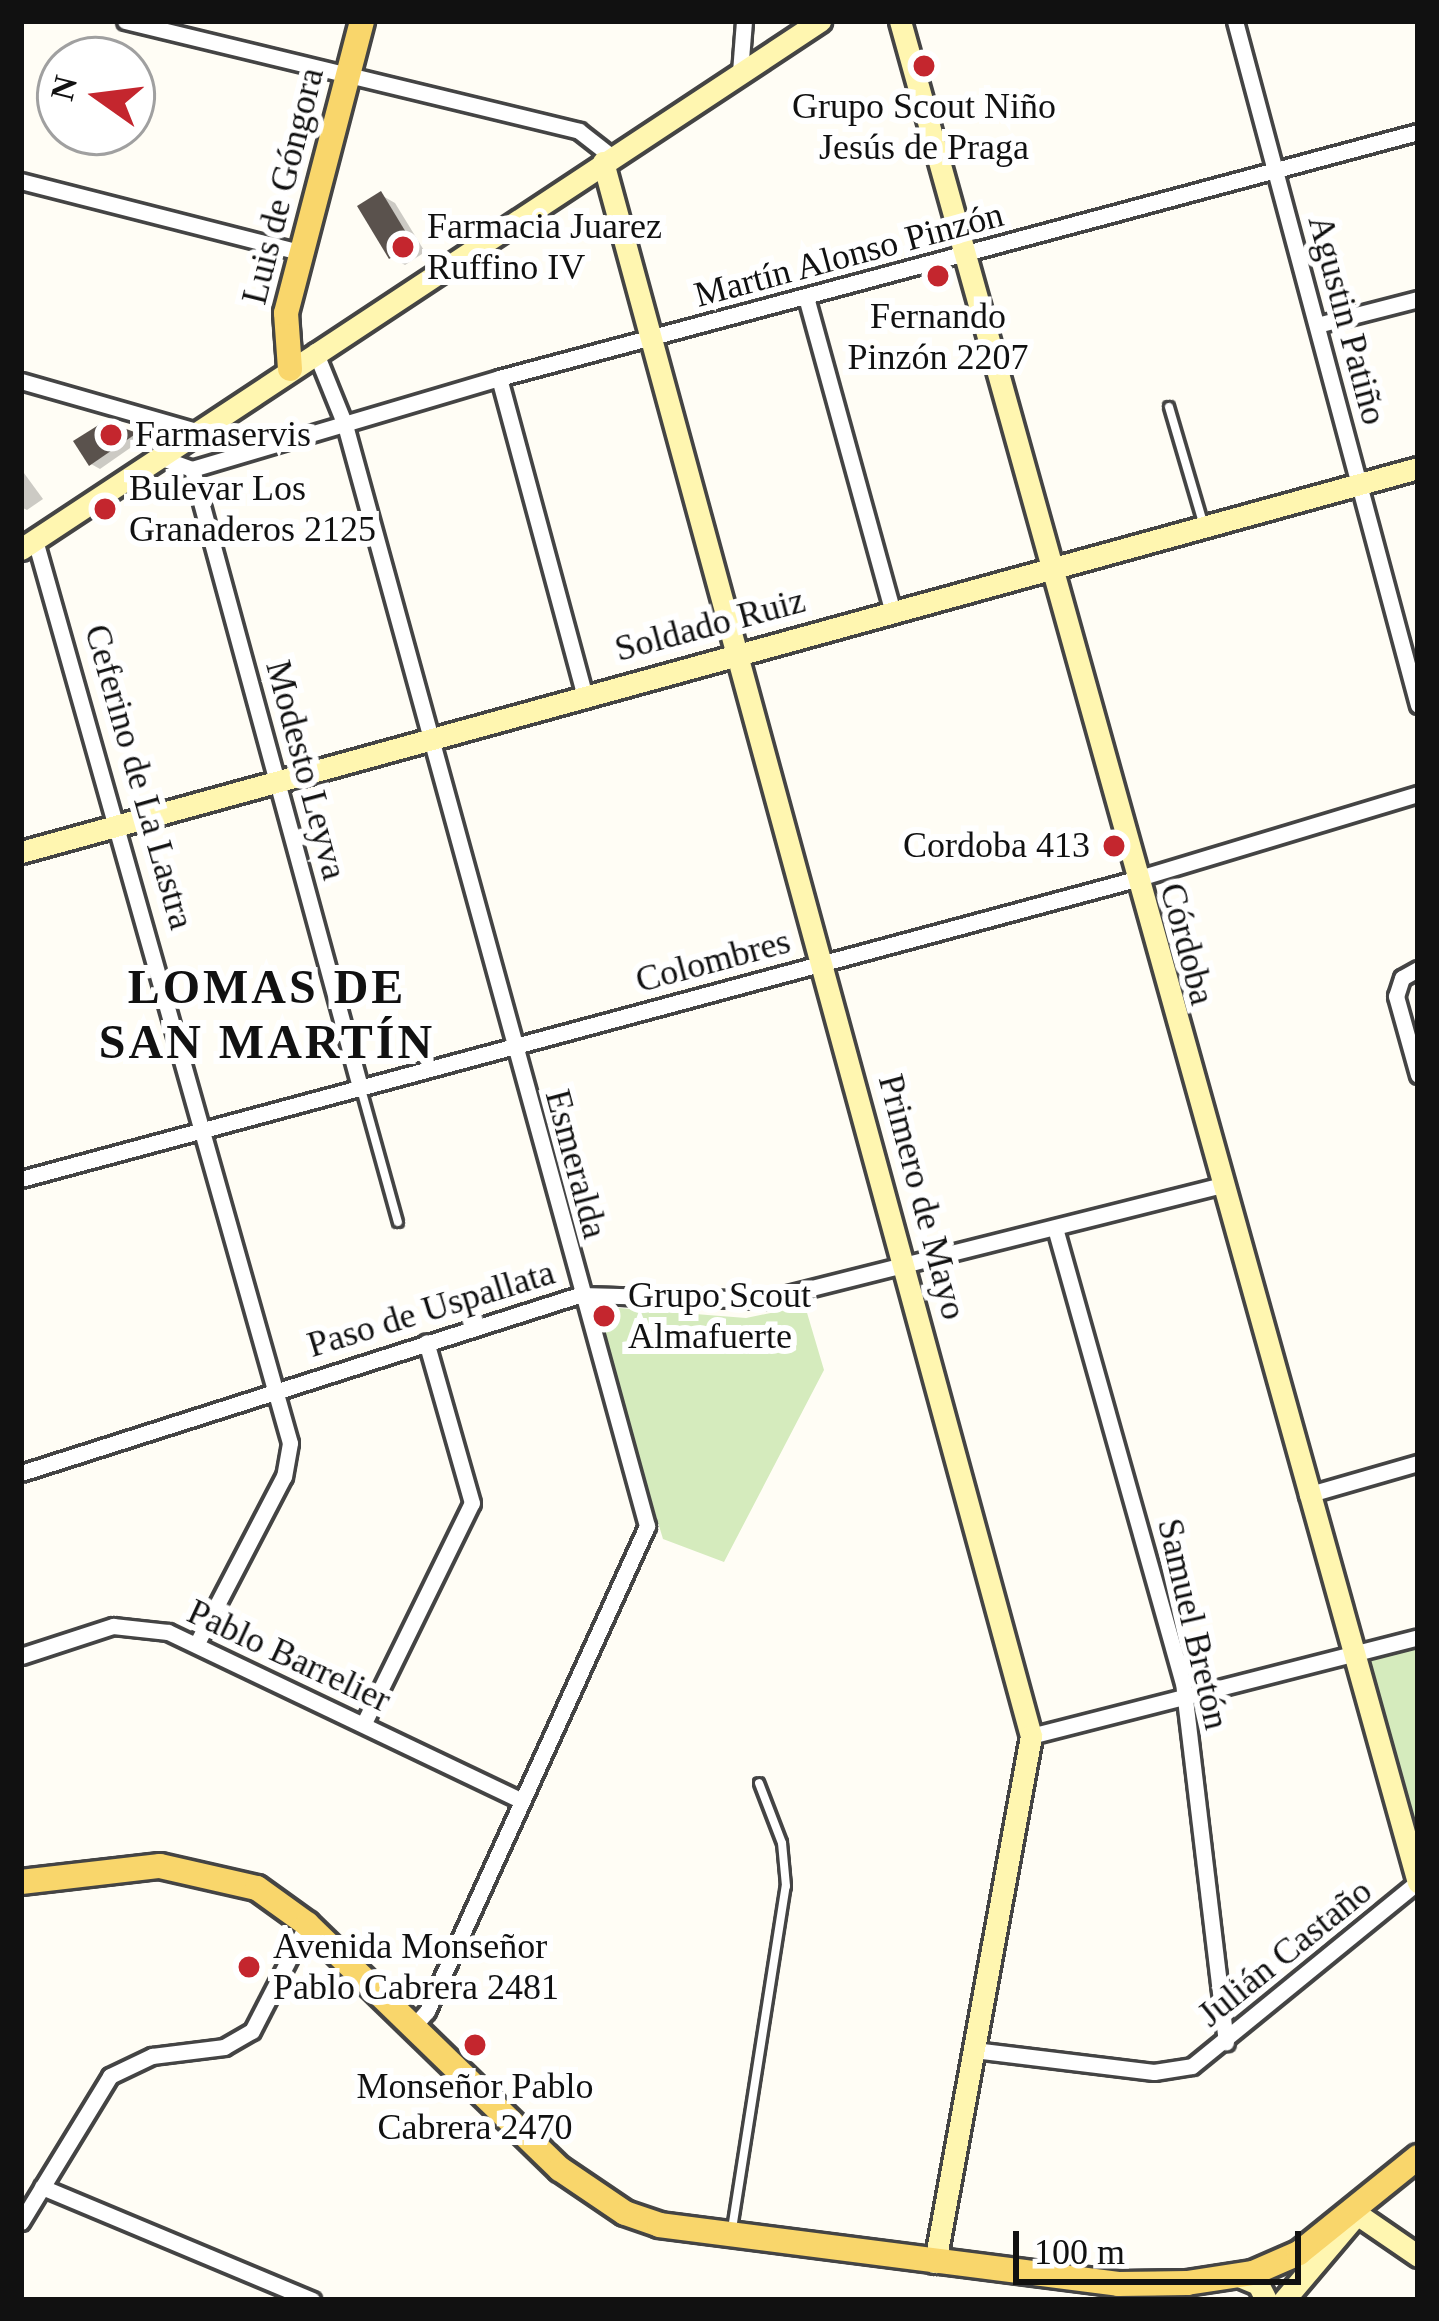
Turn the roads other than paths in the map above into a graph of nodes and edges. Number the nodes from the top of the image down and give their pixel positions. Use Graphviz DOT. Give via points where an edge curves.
graph roads {
  1 [pos="124,21"];
  2 [pos="362,21"];
  3 [pos="743,21"];
  4 [pos="820,21"];
  5 [pos="900,21"];
  6 [pos="1235,21"];
  7 [pos="740,72"];
  8 [pos="347,78"];
  9 [pos="1418,132"];
  10 [pos="607,159"];
  11 [pos="1276,170"];
  12 [pos="21,181"];
  13 [pos="301,252"];
  14 [pos="967,255"];
  15 [pos="806,297"];
  16 [pos="1418,299"];
  17 [pos="1317,326"];
  18 [pos="653,338"];
  19 [pos="315,351"];
  20 [pos="290,369"];
  21 [pos="499,378"];
  22 [pos="21,381"];
  23 [pos="1169,407"];
  24 [pos="346,425"];
  25 [pos="197,431"];
  26 [pos="159,457"];
  27 [pos="1418,468"];
  28 [pos="192,469"];
  29 [pos="1360,484"];
  30 [pos="1204,528"];
  31 [pos="28,544"];
  32 [pos="1052,570"];
  33 [pos="892,610"];
  34 [pos="737,652"];
  35 [pos="584,694"];
  36 [pos="1418,704"];
  37 [pos="429,736"];
  38 [pos="278,780"];
  39 [pos="1418,794"];
  40 [pos="122,825"];
  41 [pos="21,852"];
  42 [pos="1136,879"];
  43 [pos="823,962"];
  44 [pos="1418,969"];
  45 [pos="514,1045"];
  46 [pos="1418,1075"];
  47 [pos="360,1087"];
  48 [pos="206,1129"];
  49 [pos="21,1179"];
  50 [pos="1218,1186"];
  51 [pos="398,1222"];
  52 [pos="1055,1228"];
  53 [pos="906,1266"];
  54 [pos="579,1295"];
  55 [pos="426,1342"];
  56 [pos="275,1389"];
  57 [pos="1418,1463"];
  58 [pos="21,1473"];
  59 [pos="1307,1495"];
  60 [pos="1418,1637"];
  61 [pos="197,1642"];
  62 [pos="1352,1654"];
  63 [pos="21,1656"];
  64 [pos="1186,1700"];
  65 [pos="364,1723"];
  66 [pos="1031,1736"];
  67 [pos="759,1783"];
  68 [pos="522,1801"];
  69 [pos="21,1882"];
  70 [pos="1418,1882"];
  71 [pos="307,1924"];
  72 [pos="412,2028"];
  73 [pos="1226,2042"];
  74 [pos="974,2050"];
  75 [pos="1418,2157"];
  76 [pos="42,2187"];
  77 [pos="1357,2214"];
  78 [pos="21,2222"];
  79 [pos="731,2236"];
  80 [pos="1418,2256"];
  81 [pos="935,2262"];
  82 [pos="1239,2276"];
  83 [pos="311,2300"];
  84 [pos="1267,2300"];
  85 [pos="1284,2300"];
  1 -- 8 [label="street"];
  2 -- 8 [label="main road, Luis de Góngora"];
  3 -- 7 [label="street"];
  4 -- 7 [label="main road"];
  5 -- 14 [label="main road, Córdoba"];
  6 -- 11 [label="street, Agustin Patiño"];
  7 -- 10 [label="main road"];
  8 -- 10 [label="street" via="579,130"];
  8 -- 13 [label="main road, Luis de Góngora"];
  9 -- 11 [label="street, Martín Alonso Pinzón"];
  10 -- 18 [label="main road, Primero de Mayo"];
  10 -- 19 [label="main road"];
  11 -- 14 [label="street, Martín Alonso Pinzón"];
  11 -- 17 [label="street, Agustin Patiño"];
  12 -- 13 [label="street"];
  13 -- 20 [label="main road, Luis de Góngora" via="283,332"];
  14 -- 15 [label="street, Martín Alonso Pinzón"];
  14 -- 32 [label="main road, Córdoba"];
  15 -- 18 [label="street, Martín Alonso Pinzón"];
  15 -- 33 [label="street"];
  16 -- 17 [label="street"];
  17 -- 29 [label="street, Agustin Patiño"];
  18 -- 21 [label="street, Martín Alonso Pinzón"];
  18 -- 34 [label="main road, Primero de Mayo"];
  19 -- 20 [label="main road"];
  19 -- 24 [label="street, Esmeralda"];
  20 -- 25 [label="main road"];
  21 -- 24 [label="street, Martín Alonso Pinzón"];
  21 -- 35 [label="street"];
  22 -- 25 [label="street"];
  23 -- 30 [label="lane"];
  24 -- 28 [label="street, Martín Alonso Pinzón"];
  24 -- 37 [label="street, Esmeralda"];
  25 -- 26 [label="main road"];
  26 -- 28 [label="street"];
  26 -- 31 [label="main road"];
  27 -- 29 [label="main road, Soldado Ruiz"];
  28 -- 38 [label="street, Modesto Leyva"];
  29 -- 30 [label="main road, Soldado Ruiz"];
  29 -- 36 [label="street, Agustin Patiño"];
  30 -- 32 [label="main road, Soldado Ruiz"];
  31 -- 40 [label="street, Ceferino de La Lastra"];
  32 -- 33 [label="main road, Soldado Ruiz"];
  32 -- 42 [label="main road, Córdoba"];
  33 -- 34 [label="main road, Soldado Ruiz"];
  34 -- 35 [label="main road, Soldado Ruiz"];
  34 -- 43 [label="main road, Primero de Mayo"];
  35 -- 37 [label="main road, Soldado Ruiz"];
  37 -- 38 [label="main road, Soldado Ruiz"];
  37 -- 45 [label="street, Esmeralda"];
  38 -- 40 [label="main road, Soldado Ruiz"];
  38 -- 47 [label="street, Modesto Leyva"];
  39 -- 42 [label="street, Colombres"];
  40 -- 41 [label="main road, Soldado Ruiz"];
  40 -- 48 [label="street, Ceferino de La Lastra"];
  42 -- 43 [label="street, Colombres"];
  42 -- 50 [label="main road, Córdoba"];
  43 -- 45 [label="street, Colombres"];
  43 -- 53 [label="main road, Primero de Mayo"];
  44 -- 46 [label="street" via="1402,978 1396,996"];
  45 -- 47 [label="street, Colombres"];
  45 -- 54 [label="street, Esmeralda"];
  47 -- 48 [label="street, Colombres"];
  47 -- 51 [label="lane"];
  48 -- 49 [label="street, Colombres"];
  48 -- 56 [label="street, Ceferino de La Lastra"];
  50 -- 52 [label="street, Paso de Uspallata"];
  50 -- 59 [label="main road, Córdoba"];
  52 -- 53 [label="street, Paso de Uspallata"];
  52 -- 64 [label="street, Samuel Bretón"];
  53 -- 54 [label="street, Paso de Uspallata" via="747,1302"];
  53 -- 66 [label="main road, Primero de Mayo"];
  54 -- 55 [label="street, Paso de Uspallata"];
  54 -- 68 [label="street, Esmeralda" via="647,1526 640,1556"];
  55 -- 56 [label="street, Paso de Uspallata"];
  55 -- 65 [label="street" via="472,1502"];
  56 -- 58 [label="street, Paso de Uspallata"];
  56 -- 61 [label="street, Ceferino de La Lastra" via="290,1460"];
  57 -- 59 [label="street"];
  59 -- 62 [label="main road, Córdoba"];
  60 -- 62 [label="street"];
  61 -- 63 [label="street, Pablo Barrelier" via="147,1626 113,1626"];
  61 -- 65 [label="street, Pablo Barrelier"];
  62 -- 64 [label="street"];
  62 -- 70 [label="main road, Córdoba"];
  64 -- 66 [label="street"];
  64 -- 73 [label="street, Samuel Bretón"];
  65 -- 68 [label="street, Pablo Barrelier"];
  66 -- 74 [label="main road, Primero de Mayo"];
  67 -- 79 [label="lane" via="782,1844 786,1886"];
  68 -- 72 [label="street, Esmeralda" via="427,2011"];
  69 -- 71 [label="main road" via="181,1867 257,1888"];
  70 -- 73 [label="street, Julián Castaño"];
  71 -- 72 [label="main road"];
  71 -- 76 [label="street" via="252,2031 224,2048 152,2056 110,2076"];
  72 -- 79 [label="main road" via="580,2186 644,2220"];
  73 -- 74 [label="street, Julián Castaño" via="1192,2066 1154,2072"];
  74 -- 81 [label="main road, Primero de Mayo"];
  75 -- 77 [label="main road"];
  76 -- 78 [label="street"];
  76 -- 83 [label="street"];
  77 -- 80 [label="main road"];
  77 -- 82 [label="main road" via="1299,2253"];
  77 -- 85 [label="main road"];
  79 -- 81 [label="main road"];
  81 -- 82 [label="main road" via="1135,2285"];
  82 -- 84 [label="main road" via="1258,2284"];
}
